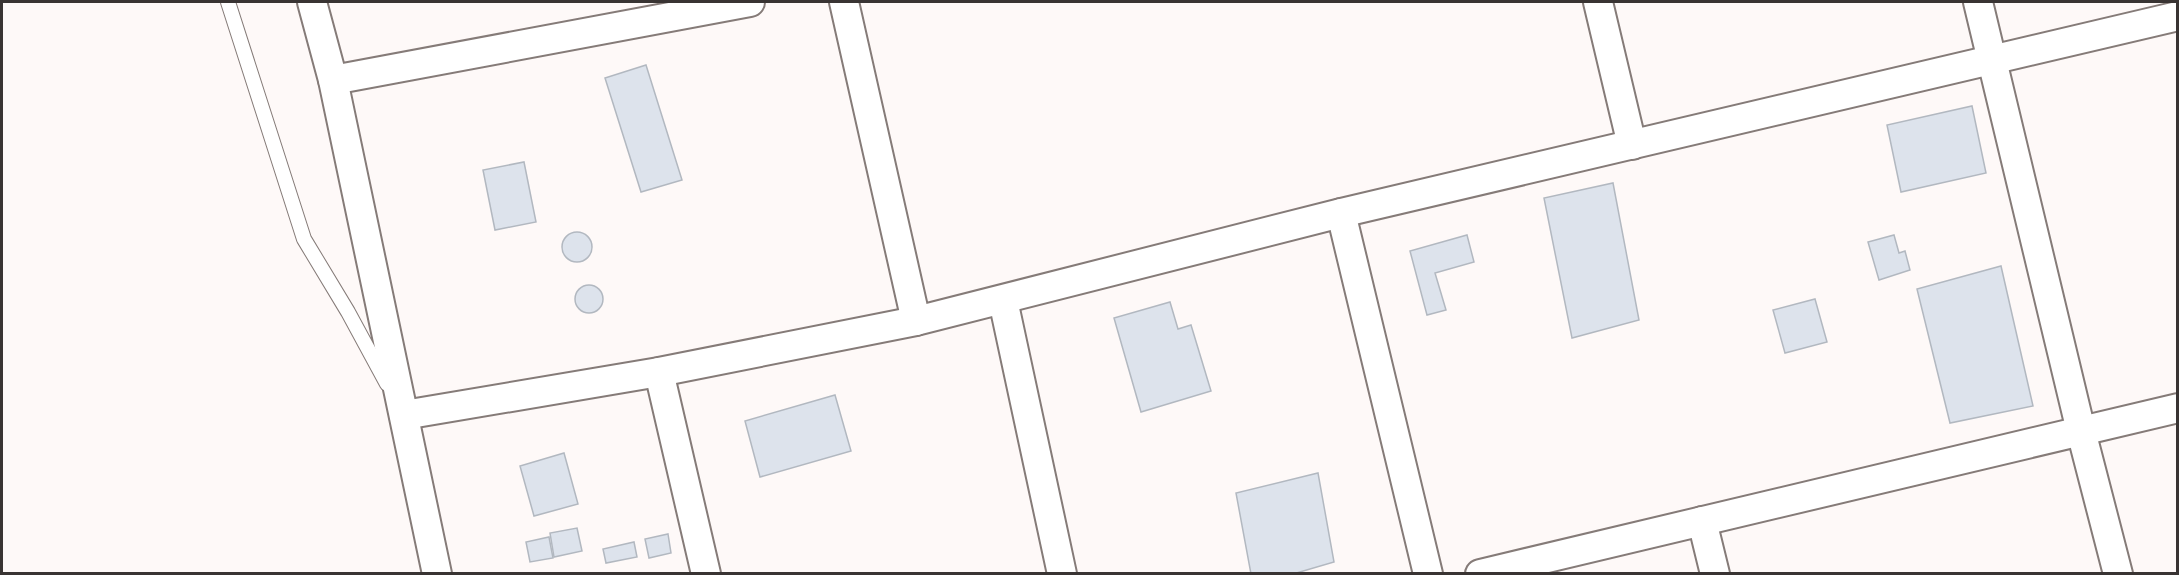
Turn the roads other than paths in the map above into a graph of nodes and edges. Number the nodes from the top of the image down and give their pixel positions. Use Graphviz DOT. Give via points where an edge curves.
graph roads {
  1 [pos="228,2"];
  2 [pos="312,2"];
  3 [pos="750,2"];
  4 [pos="844,2"];
  5 [pos="1598,2"];
  6 [pos="1978,2"];
  7 [pos="2178,16"];
  8 [pos="1993,59"];
  9 [pos="333,80"];
  10 [pos="1632,145"];
  11 [pos="1341,213"];
  12 [pos="1003,300"];
  13 [pos="916,321"];
  14 [pos="659,372"];
  15 [pos="2178,408"];
  16 [pos="404,415"];
  17 [pos="2081,431"];
  18 [pos="1702,521"];
  19 [pos="437,573"];
  20 [pos="706,573"];
  21 [pos="1062,573"];
  22 [pos="1428,573"];
  23 [pos="1480,573"];
  24 [pos="1714,573"];
  25 [pos="2118,573"];
  1 -- 16 [label="lane" via="304,239"];
  2 -- 9 [label="street"];
  3 -- 9 [label="street"];
  4 -- 13 [label="street"];
  5 -- 10 [label="street"];
  6 -- 8 [label="street"];
  7 -- 8 [label="street"];
  8 -- 10 [label="street"];
  8 -- 17 [label="street"];
  9 -- 16 [label="street"];
  10 -- 11 [label="street"];
  11 -- 12 [label="street"];
  11 -- 22 [label="street"];
  12 -- 13 [label="street"];
  12 -- 21 [label="street"];
  13 -- 14 [label="street"];
  14 -- 16 [label="street"];
  14 -- 20 [label="street"];
  15 -- 17 [label="street"];
  16 -- 19 [label="street"];
  17 -- 18 [label="street"];
  17 -- 25 [label="street"];
  18 -- 23 [label="street"];
  18 -- 24 [label="street"];
}
